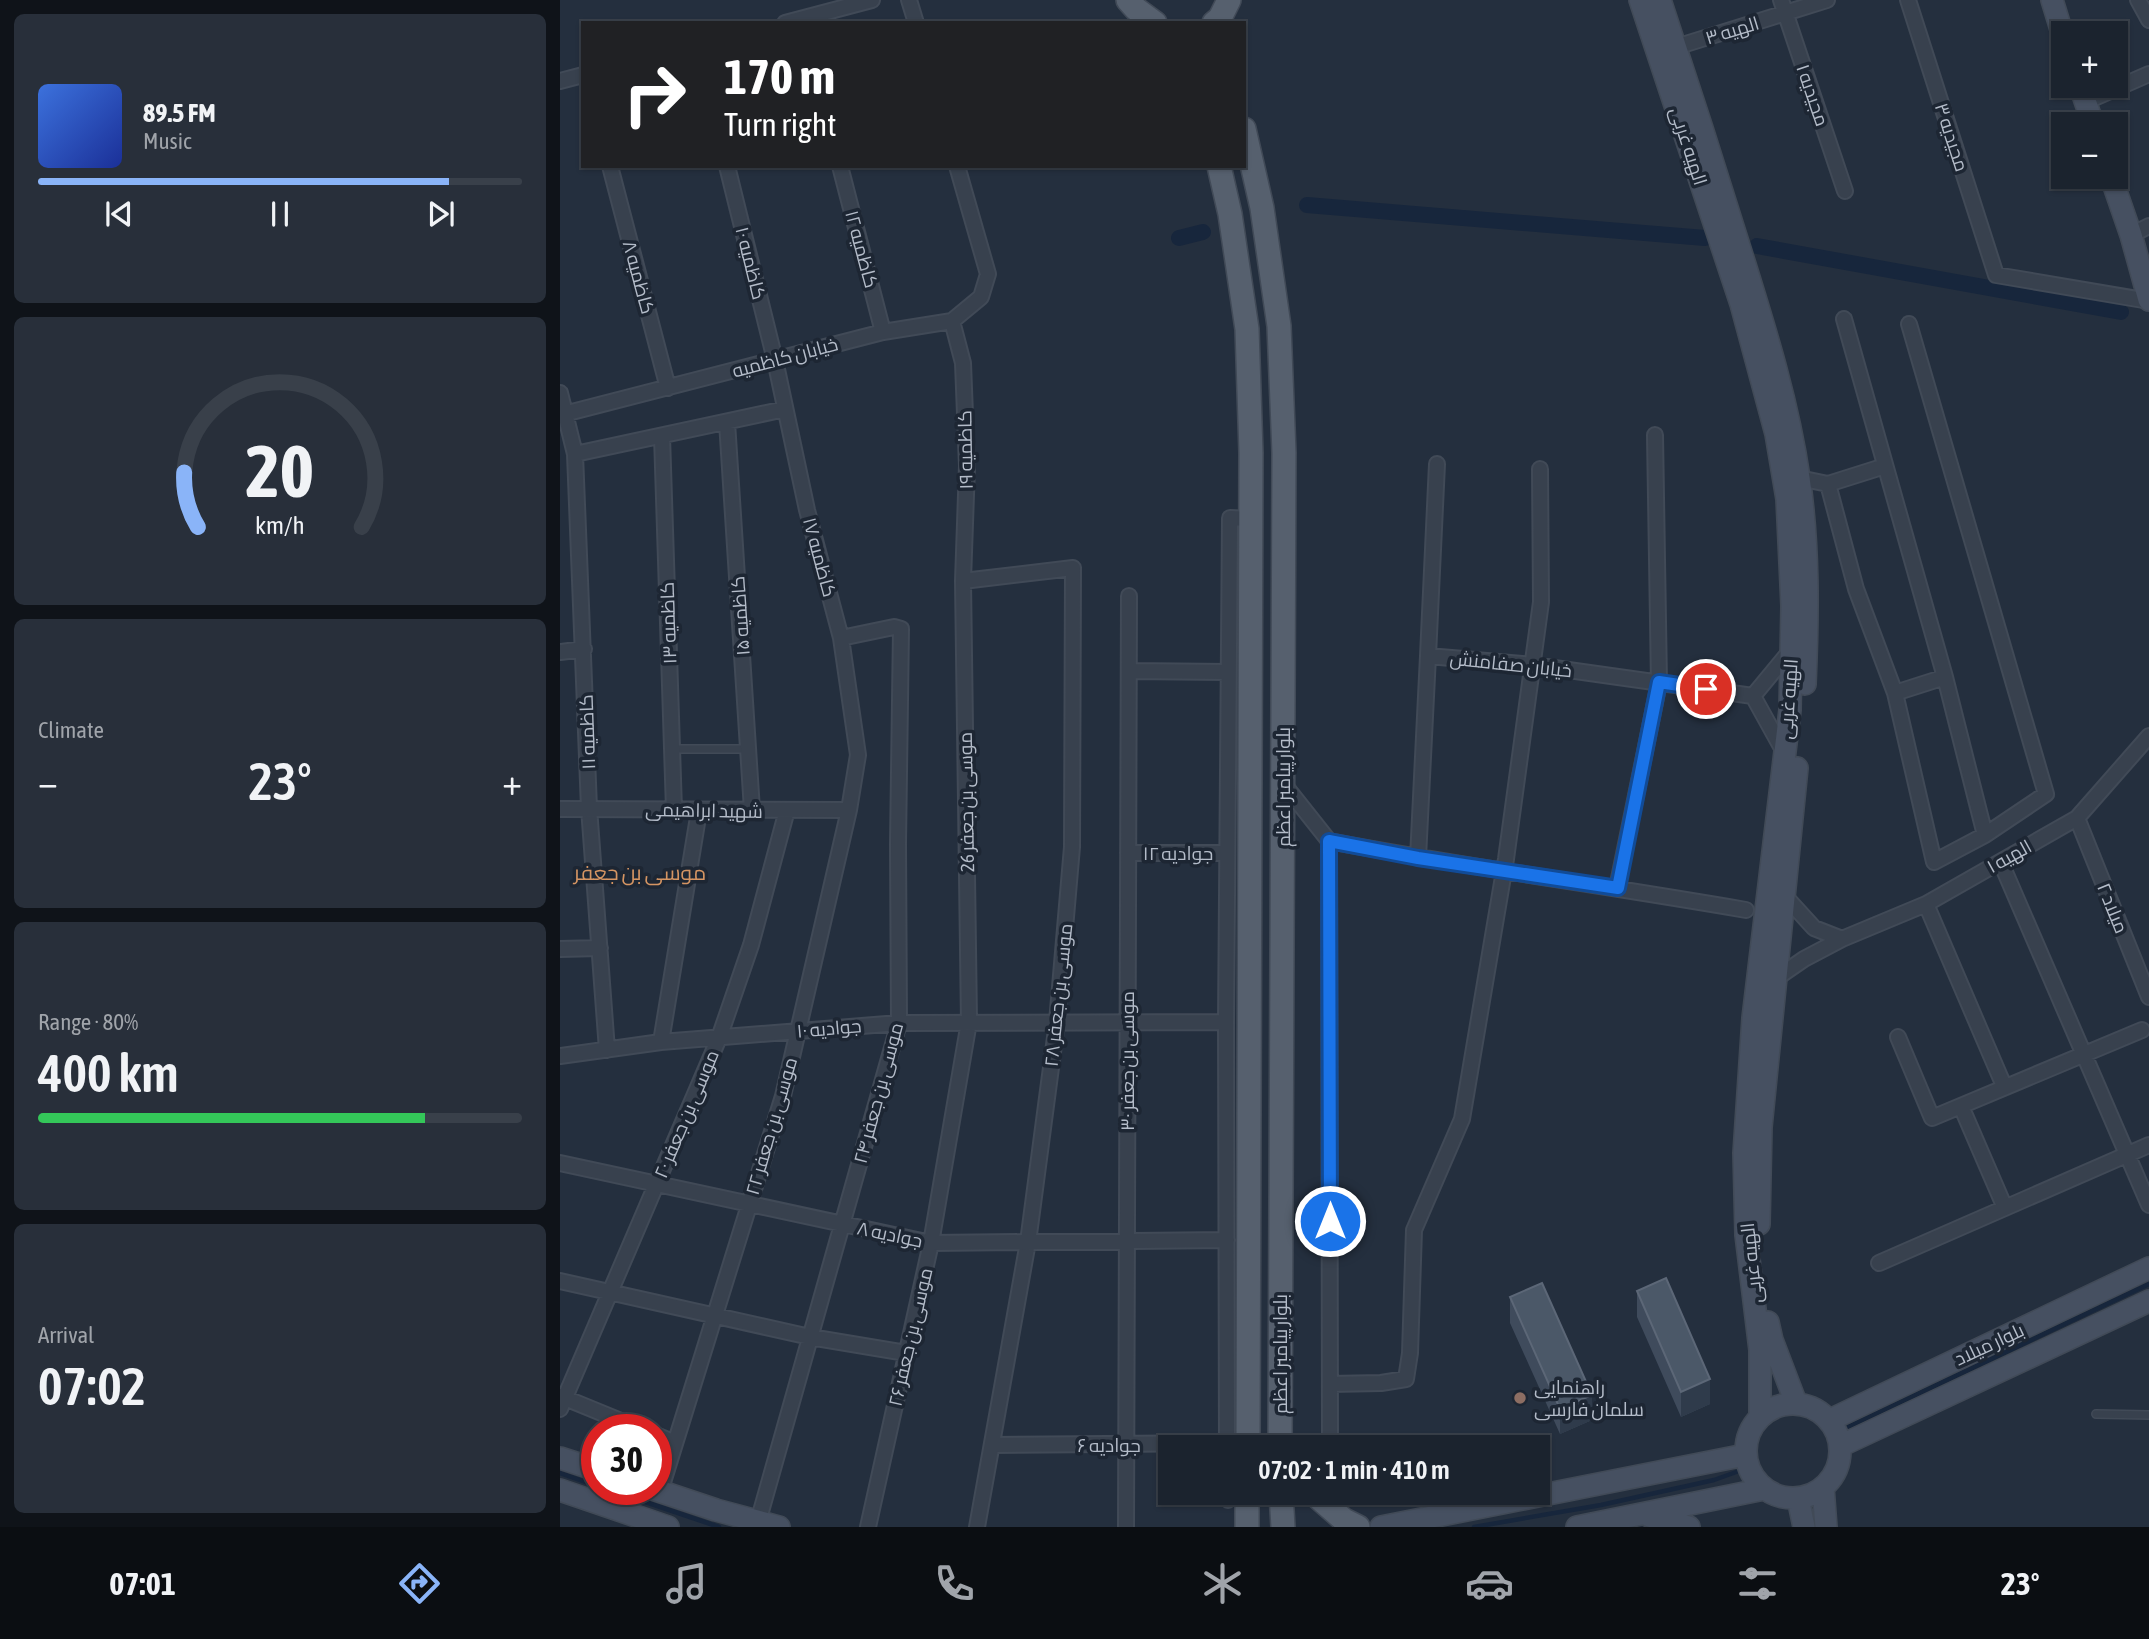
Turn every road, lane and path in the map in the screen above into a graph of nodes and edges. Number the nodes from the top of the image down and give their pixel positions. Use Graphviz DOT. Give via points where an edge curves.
graph roads {
  1 [pos="872,0"];
  2 [pos="909,0"];
  3 [pos="1128,0"];
  4 [pos="1640,0"];
  5 [pos="1660,0"];
  6 [pos="1827,0"];
  7 [pos="1908,0"];
  8 [pos="2052,0"];
  9 [pos="2137,0"];
  10 [pos="1783,7"];
  11 [pos="2149,20"];
  12 [pos="802,21"];
  13 [pos="915,21"];
  14 [pos="1153,21"];
  15 [pos="2058,21"];
  16 [pos="1676,47"];
  17 [pos="2149,74"];
  18 [pos="581,76"];
  19 [pos="2128,80"];
  20 [pos="560,81"];
  21 [pos="1246,138"];
  22 [pos="611,168"];
  23 [pos="727,168"];
  24 [pos="841,168"];
  25 [pos="958,168"];
  26 [pos="1219,168"];
  27 [pos="2118,189"];
  28 [pos="1845,191"];
  29 [pos="2140,230"];
  30 [pos="2149,301"];
  31 [pos="1844,319"];
  32 [pos="952,321"];
  33 [pos="1909,324"];
  34 [pos="883,332"];
  35 [pos="775,360"];
  36 [pos="668,388"];
  37 [pos="560,393"];
  38 [pos="785,409"];
  39 [pos="563,415"];
  40 [pos="727,422"];
  41 [pos="1655,435"];
  42 [pos="662,436"];
  43 [pos="575,454"];
  44 [pos="1437,464"];
  45 [pos="1885,466"];
  46 [pos="1540,469"];
  47 [pos="1799,478"];
  48 [pos="1828,484"];
  49 [pos="1252,519"];
  50 [pos="963,581"];
  51 [pos="1129,596"];
  52 [pos="841,638"];
  53 [pos="584,649"];
  54 [pos="1791,650"];
  55 [pos="560,652"];
  56 [pos="1428,656"];
  57 [pos="1533,665"];
  58 [pos="1129,671"];
  59 [pos="1227,672"];
  60 [pos="1945,677"];
  61 [pos="1659,682"];
  62 [pos="1895,692"];
  63 [pos="1753,696"];
  64 [pos="2149,736"];
  65 [pos="672,749"];
  66 [pos="748,749"];
  67 [pos="1785,753"];
  68 [pos="858,755"];
  69 [pos="1283,783"];
  70 [pos="589,808"];
  71 [pos="560,809"];
  72 [pos="674,810"];
  73 [pos="752,810"];
  74 [pos="787,810"];
  75 [pos="849,810"];
  76 [pos="699,811"];
  77 [pos="2077,818"];
  78 [pos="1985,835"];
  79 [pos="1329,841"];
  80 [pos="1128,853"];
  81 [pos="1227,853"];
  82 [pos="1418,858"];
  83 [pos="1504,870"];
  84 [pos="2005,872"];
  85 [pos="1618,888"];
  86 [pos="1783,894"];
  87 [pos="1926,904"];
  88 [pos="1746,910"];
  89 [pos="1842,939"];
  90 [pos="600,948"];
  91 [pos="560,949"];
  92 [pos="1774,979"];
  93 [pos="2149,997"];
  94 [pos="1127,1021"];
  95 [pos="969,1022"];
  96 [pos="1057,1022"];
  97 [pos="1226,1022"];
  98 [pos="900,1023"];
  99 [pos="2142,1030"];
  100 [pos="797,1031"];
  101 [pos="1898,1037"];
  102 [pos="719,1038"];
  103 [pos="661,1042"];
  104 [pos="607,1050"];
  105 [pos="2084,1054"];
  106 [pos="560,1056"];
  107 [pos="2004,1086"];
  108 [pos="1961,1106"];
  109 [pos="2149,1145"];
  110 [pos="2127,1154"];
  111 [pos="560,1163"];
  112 [pos="657,1184"];
  113 [pos="750,1203"];
  114 [pos="2149,1205"];
  115 [pos="2005,1208"];
  116 [pos="843,1224"];
  117 [pos="1227,1240"];
  118 [pos="1028,1242"];
  119 [pos="1127,1242"];
  120 [pos="931,1243"];
  121 [pos="1879,1263"];
  122 [pos="2149,1268"];
  123 [pos="560,1281"];
  124 [pos="610,1292"];
  125 [pos="2149,1301"];
  126 [pos="715,1316"];
  127 [pos="810,1337"];
  128 [pos="906,1353"];
  129 [pos="1330,1384"];
  130 [pos="562,1401"];
  131 [pos="1796,1403"];
  132 [pos="598,1414"];
  133 [pos="2096,1414"];
  134 [pos="2149,1415"];
  135 [pos="1760,1416"];
  136 [pos="1830,1420"];
  137 [pos="1234,1435"];
  138 [pos="1234,1435"];
  139 [pos="1280,1435"];
  140 [pos="1330,1435"];
  141 [pos="672,1442"];
  142 [pos="675,1443"];
  143 [pos="992,1445"];
  144 [pos="1126,1445"];
  145 [pos="1158,1445"];
  146 [pos="1840,1446"];
  147 [pos="672,1451"];
  148 [pos="1745,1455"];
  149 [pos="560,1458"];
  150 [pos="581,1465"];
  151 [pos="1823,1487"];
  152 [pos="1764,1489"];
  153 [pos="560,1490"];
  154 [pos="672,1495"];
  155 [pos="1798,1498"];
  156 [pos="1239,1505"];
  157 [pos="1282,1505"];
  158 [pos="1327,1505"];
  159 [pos="1644,1514"];
  160 [pos="758,1521"];
  161 [pos="643,1522"];
  162 [pos="1620,1523"];
  163 [pos="668,1527"];
  164 [pos="779,1527"];
  165 [pos="867,1527"];
  166 [pos="977,1527"];
  167 [pos="1126,1527"];
  168 [pos="1247,1527"];
  169 [pos="1283,1527"];
  170 [pos="1357,1527"];
  171 [pos="1381,1527"];
  172 [pos="1577,1527"];
  173 [pos="1689,1527"];
  174 [pos="1804,1527"];
  175 [pos="1826,1527"];
  1 -- 12 [label="street"];
  2 -- 13 [label="street"];
  3 -- 14 [label="main road"];
  4 -- 54 [label="street, الهیه غربی" via="1741,304 1776,434 1787,499"];
  5 -- 16 [label="street, الهیه غربی"];
  6 -- 10 [label="street, الهیه ۳"];
  7 -- 30 [label="street, مجیدیه ۳" via="1996,275"];
  8 -- 15 [label="street"];
  9 -- 11 [label="street"];
  10 -- 16 [label="street, الهیه ۳"];
  10 -- 28 [label="street, مجیدیه ۱"];
  16 -- 47 [label="street, الهیه غربی" via="1764,327"];
  17 -- 19 [label="street"];
  18 -- 20 [label="street"];
  21 -- 69 [label="main road, بلوار پیامبر اعظم" via="1262,208 1279,326 1284,467"];
  22 -- 36 [label="street, کاظمیه ۸"];
  23 -- 35 [label="street, کاظمیه ۱۰"];
  24 -- 34 [label="street, کاظمیه ۱۲"];
  25 -- 32 [label="street" via="988,274 981,297"];
  26 -- 49 [label="main road, بلوار پیامبر اعظم" via="1247,329"];
  27 -- 29 [label="street"];
  29 -- 30 [label="street"];
  31 -- 45 [label="street"];
  32 -- 34 [label="street, خیابان کاظمیه"];
  32 -- 50 [label="street, کاظمیه ۱۹" via="963,363 967,466"];
  33 -- 78 [label="street" via="2046,794"];
  34 -- 35 [label="street, خیابان کاظمیه"];
  35 -- 36 [label="street, خیابان کاظمیه"];
  35 -- 38 [label="street, کاظمیه ۱۷"];
  36 -- 39 [label="street, خیابان کاظمیه"];
  37 -- 39 [label="street, کاظمیه ۱۱"];
  38 -- 40 [label="street"];
  38 -- 52 [label="street, کاظمیه ۱۷"];
  39 -- 43 [label="street, کاظمیه ۱۱"];
  40 -- 42 [label="street"];
  40 -- 66 [label="street, کاظمیه ۱۵"];
  41 -- 61 [label="street"];
  42 -- 43 [label="street"];
  42 -- 65 [label="street, کاظمیه ۱۳"];
  43 -- 53 [label="street, کاظمیه ۱۱"];
  44 -- 56 [label="street"];
  45 -- 48 [label="street"];
  45 -- 60 [label="street"];
  46 -- 57 [label="street" via="1541,602"];
  47 -- 48 [label="street"];
  47 -- 86 [label="street, الهیه غربی" via="1807,638"];
  48 -- 62 [label="street" via="1856,589"];
  49 -- 59 [label="street" via="1230,518"];
  49 -- 137 [label="main road, بلوار پیامبر اعظم"];
  50 -- 95 [label="street, موسی بن جعفر 26"];
  50 -- 96 [label="street, موسی بن جعفر ۲۸" via="1073,568 1072,847"];
  51 -- 58 [label="street, موسی بن جعفر ۳۰"];
  52 -- 68 [label="street, کاظمیه ۱۷"];
  52 -- 98 [label="street, موسی بن جعفر ۲۴" via="901,629"];
  53 -- 55 [label="street"];
  53 -- 70 [label="street, کاظمیه ۱۱"];
  54 -- 63 [label="street"];
  54 -- 67 [label="street, الهیه غربی"];
  56 -- 57 [label="street, خیابان صفامنش"];
  56 -- 82 [label="street, خیابان صفامنش"];
  57 -- 61 [label="street, خیابان صفامنش"];
  57 -- 83 [label="street"];
  58 -- 59 [label="street"];
  58 -- 80 [label="street, موسی بن جعفر ۳۰"];
  59 -- 81 [label="street"];
  60 -- 62 [label="street"];
  60 -- 78 [label="street"];
  61 -- 63 [label="street, خیابان صفامنش"];
  61 -- 85 [label="street"];
  62 -- 78 [label="street" via="1934,862"];
  63 -- 67 [label="street"];
  64 -- 77 [label="street, الهیه ۱"];
  65 -- 66 [label="lane"];
  65 -- 72 [label="street, کاظمیه ۱۳"];
  66 -- 73 [label="street, کاظمیه ۱۵"];
  67 -- 135 [label="street, الهیه غربی" via="1753,1018 1744,1153 1746,1235 1760,1350"];
  68 -- 75 [label="street, موسی بن جعفر ۲۲"];
  69 -- 79 [label="street"];
  69 -- 139 [label="main road, بلوار پیامبر اعظم"];
  70 -- 71 [label="street, شهید ابراهیمی"];
  70 -- 72 [label="street, شهید ابراهیمی"];
  70 -- 90 [label="street, کاظمیه ۱۱"];
  72 -- 76 [label="street, شهید ابراهیمی"];
  73 -- 74 [label="street, شهید ابراهیمی"];
  73 -- 76 [label="street, شهید ابراهیمی"];
  74 -- 75 [label="street, شهید ابراهیمی"];
  74 -- 102 [label="street, موسی بن جعفر ۲۰" via="751,945"];
  75 -- 100 [label="street, موسی بن جعفر ۲۲"];
  76 -- 103 [label="street"];
  77 -- 87 [label="street, الهیه ۱"];
  77 -- 93 [label="street, میلاد ۲"];
  79 -- 82 [label="street"];
  79 -- 129 [label="street"];
  80 -- 81 [label="street, جوادیه ۱۲"];
  80 -- 94 [label="street, موسی بن جعفر ۳۰"];
  81 -- 97 [label="street"];
  82 -- 83 [label="street"];
  83 -- 85 [label="street"];
  83 -- 129 [label="street" via="1462,1119 1414,1230 1406,1379"];
  84 -- 105 [label="street"];
  85 -- 88 [label="street"];
  86 -- 89 [label="street" via="1814,928"];
  86 -- 92 [label="street, الهیه غربی"];
  87 -- 89 [label="street, الهیه ۱"];
  87 -- 107 [label="street"];
  89 -- 92 [label="street, الهیه ۱"];
  90 -- 91 [label="street"];
  90 -- 104 [label="street, کاظمیه ۱۱"];
  92 -- 131 [label="street, الهیه غربی" via="1761,1128 1759,1231 1772,1340"];
  94 -- 96 [label="street, جوادیه ۱۰"];
  94 -- 97 [label="street, جوادیه ۱۰"];
  94 -- 119 [label="street, موسی بن جعفر ۳۰"];
  95 -- 96 [label="street, جوادیه ۱۰"];
  95 -- 98 [label="street, جوادیه ۱۰"];
  95 -- 120 [label="street, موسی بن جعفر ۲۶"];
  96 -- 118 [label="street, موسی بن جعفر ۲۸"];
  97 -- 117 [label="street"];
  98 -- 100 [label="street, جوادیه ۱۰"];
  98 -- 116 [label="street, موسی بن جعفر ۲۴"];
  99 -- 105 [label="street"];
  100 -- 102 [label="street, جوادیه ۱۰"];
  100 -- 113 [label="street, موسی بن جعفر ۲۲" via="783,1096"];
  101 -- 108 [label="street" via="1932,1118"];
  102 -- 103 [label="street, جوادیه ۱۰"];
  102 -- 112 [label="street, موسی بن جعفر ۲۰"];
  103 -- 104 [label="street, جوادیه ۱۰"];
  104 -- 106 [label="street, جوادیه ۱۰"];
  105 -- 107 [label="street"];
  105 -- 110 [label="street"];
  107 -- 108 [label="street"];
  108 -- 115 [label="street"];
  109 -- 110 [label="street"];
  110 -- 114 [label="street"];
  110 -- 115 [label="street"];
  111 -- 112 [label="street, جوادیه ۸"];
  112 -- 113 [label="street, جوادیه ۸"];
  112 -- 124 [label="street, موسی بن جعفر ۲۰"];
  113 -- 116 [label="street, جوادیه ۸"];
  113 -- 126 [label="street, موسی بن جعفر ۲۲"];
  115 -- 121 [label="street"];
  116 -- 120 [label="street, جوادیه ۸"];
  116 -- 127 [label="street, موسی بن جعفر ۲۴"];
  117 -- 119 [label="street, جوادیه ۸"];
  117 -- 138 [label="street"];
  118 -- 119 [label="street, جوادیه ۸"];
  118 -- 120 [label="street, جوادیه ۸"];
  118 -- 143 [label="street, موسی بن جعفر ۲۸"];
  119 -- 144 [label="street, موسی بن جعفر ۳۰"];
  120 -- 128 [label="street, موسی بن جعفر ۲۶"];
  122 -- 136 [label="street, بلوار میلاد"];
  123 -- 124 [label="street"];
  124 -- 126 [label="street"];
  124 -- 130 [label="street, موسی بن جعفر ۲۰"];
  125 -- 146 [label="street, بلوار میلاد"];
  126 -- 127 [label="street"];
  126 -- 142 [label="street, موسی بن جعفر ۲۲"];
  127 -- 128 [label="street"];
  127 -- 160 [label="street, موسی بن جعفر ۲۴"];
  128 -- 165 [label="street, موسی بن جعفر ۲۶"];
  129 -- 140 [label="street"];
  130 -- 132 [label="street"];
  131 -- 135 [label="street" via="1771,1408"];
  131 -- 136 [label="street" via="1818,1410"];
  133 -- 134 [label="lane"];
  135 -- 148 [label="street" via="1751,1427"];
  136 -- 146 [label="street"];
  141 -- 142 [label="street"];
  142 -- 147 [label="street, موسی بن جعفر ۲۲"];
  143 -- 144 [label="street, جوادیه ۶"];
  143 -- 166 [label="street, موسی بن جعفر ۲۸"];
  144 -- 145 [label="street, جوادیه ۶"];
  144 -- 167 [label="street, موسی بن جعفر ۳۰"];
  146 -- 151 [label="street" via="1833,1476"];
  148 -- 152 [label="street"];
  148 -- 171 [label="street"];
  149 -- 150 [label="street"];
  151 -- 155 [label="street"];
  151 -- 175 [label="street"];
  152 -- 155 [label="street"];
  152 -- 159 [label="street"];
  153 -- 161 [label="street"];
  154 -- 160 [label="street"];
  155 -- 174 [label="street"];
  156 -- 168 [label="main road"];
  157 -- 169 [label="main road"];
  158 -- 170 [label="main road"];
  159 -- 162 [label="street"];
  159 -- 173 [label="street"];
  160 -- 164 [label="street"];
  161 -- 163 [label="street"];
  162 -- 172 [label="street"];
}
